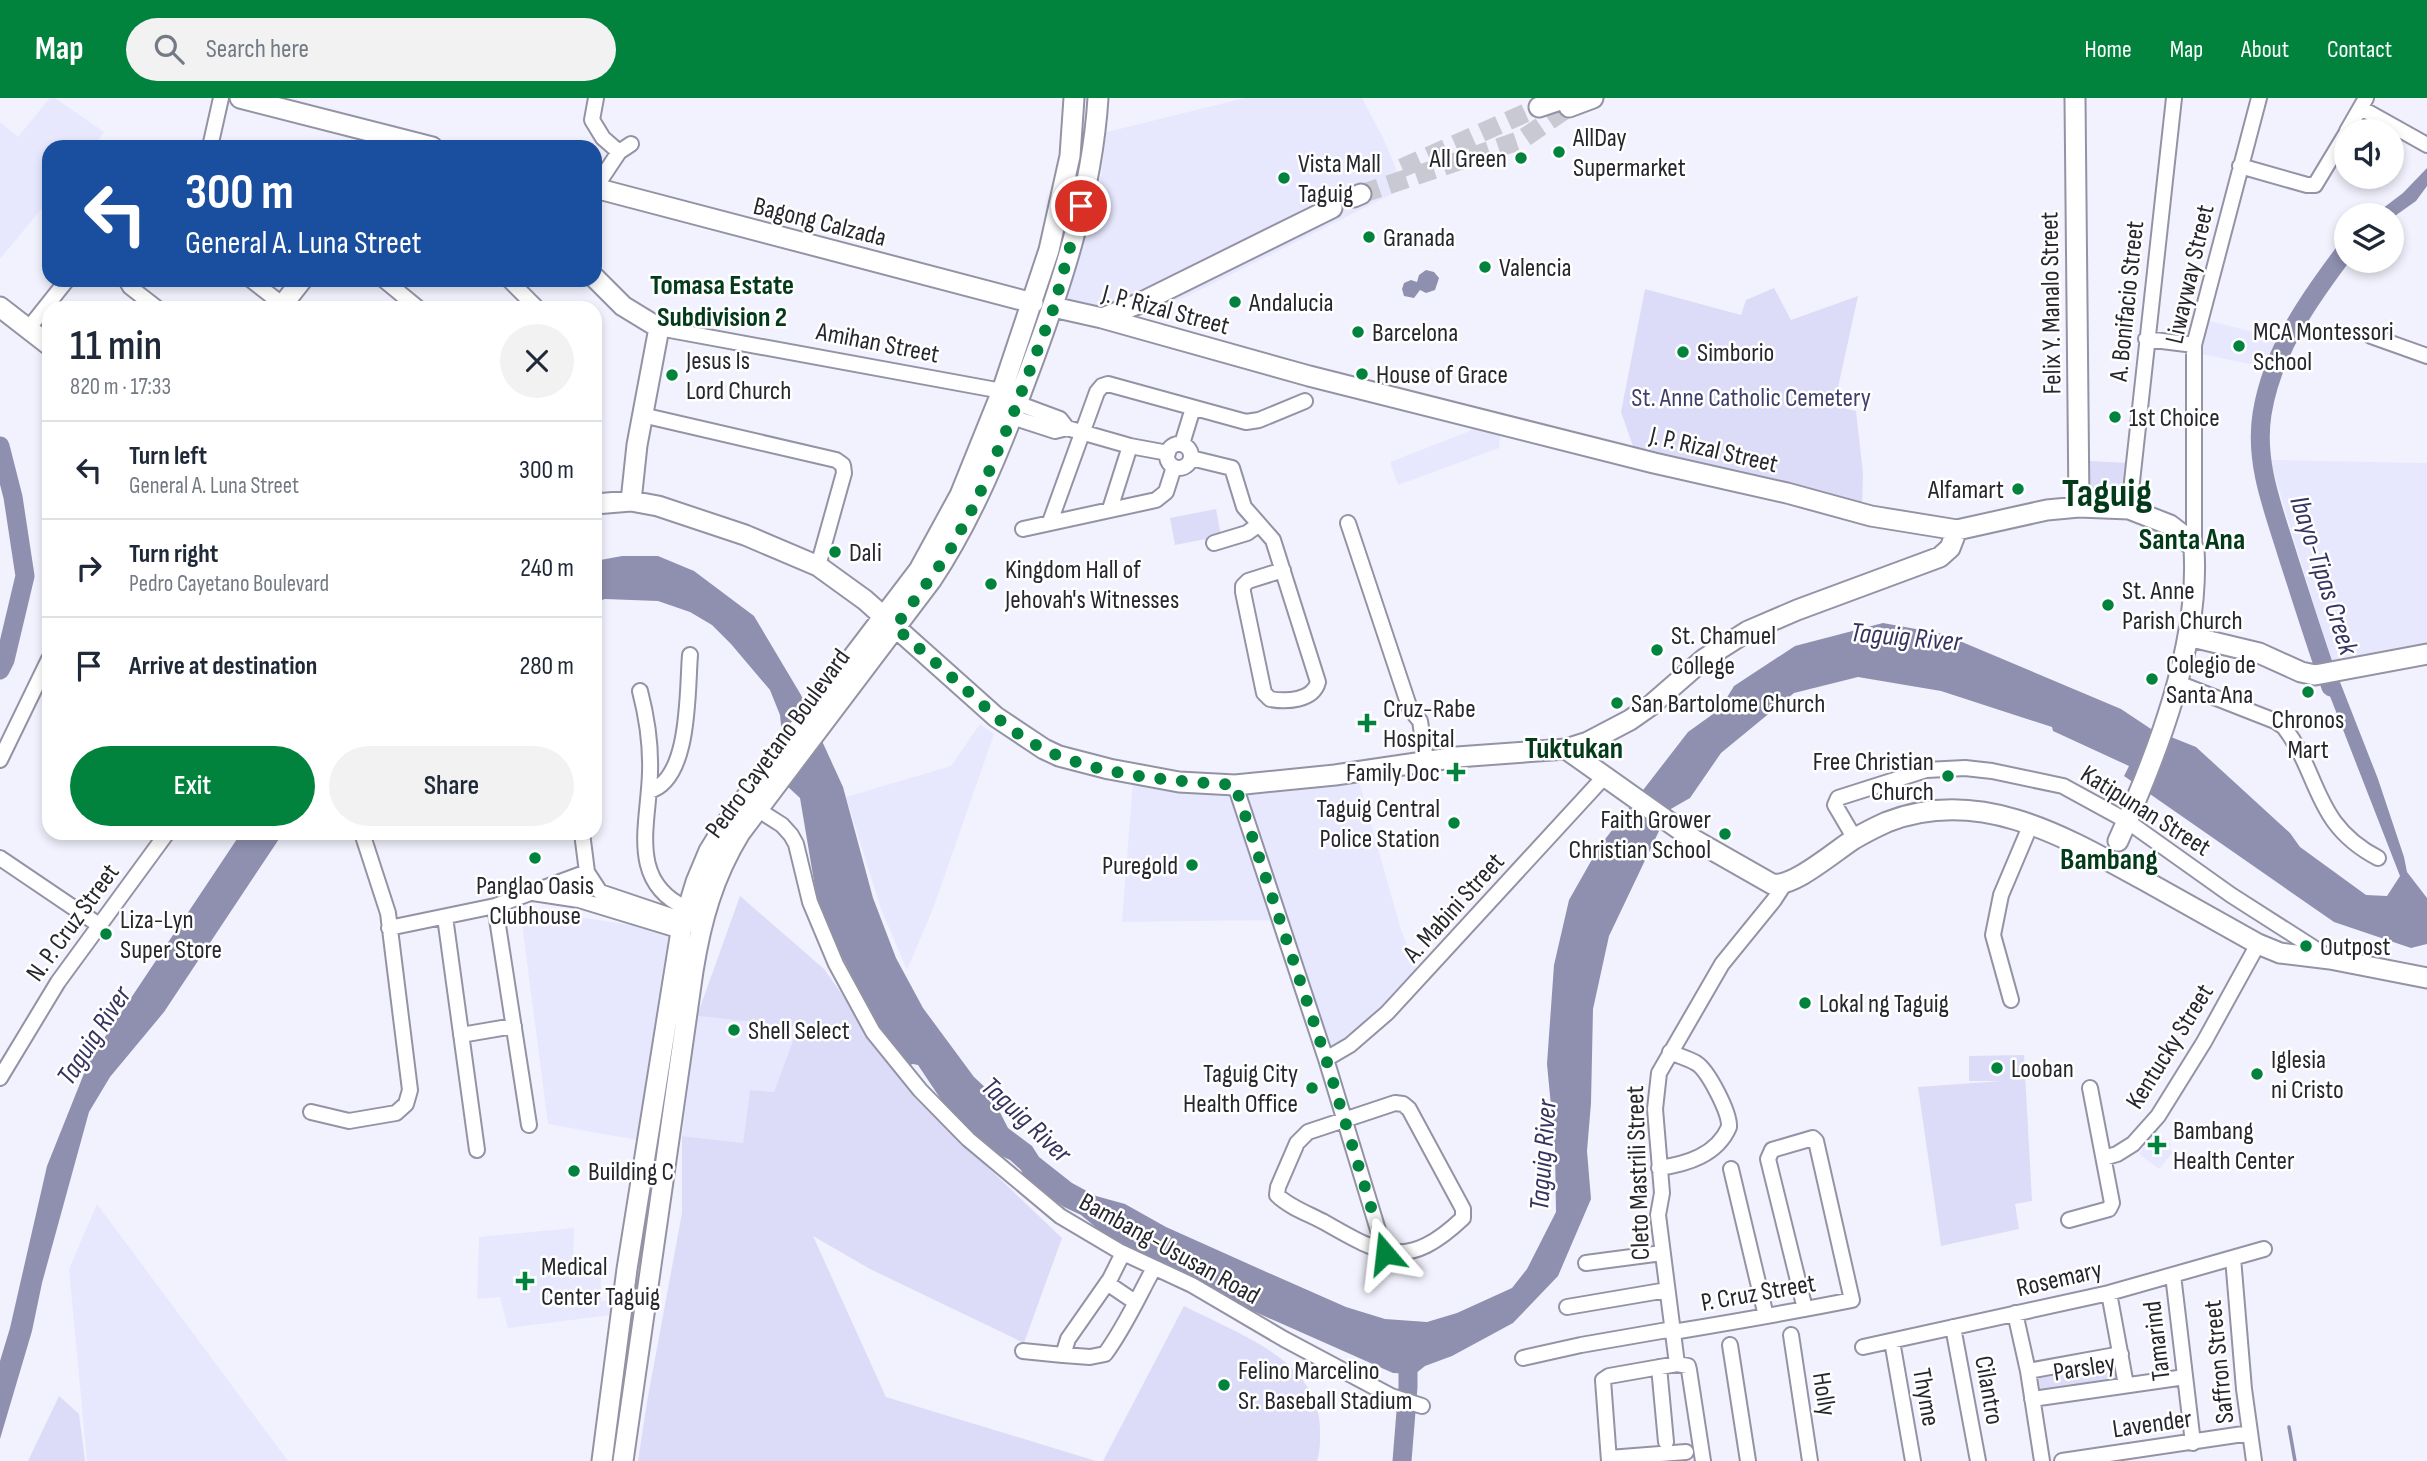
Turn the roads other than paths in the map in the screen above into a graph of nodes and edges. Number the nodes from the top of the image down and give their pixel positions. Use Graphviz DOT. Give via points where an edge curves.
graph roads {
  1 [pos="221,98"];
  2 [pos="240,98"];
  3 [pos="609,98"];
  4 [pos="1074,98"];
  5 [pos="1098,98"];
  6 [pos="2075,98"];
  7 [pos="2174,98"];
  8 [pos="2259,98"];
  9 [pos="1577,101"];
  10 [pos="595,102"];
  11 [pos="2363,103"];
  12 [pos="1539,107"];
  13 [pos="2354,119"];
  14 [pos="368,139"];
  15 [pos="212,140"];
  16 [pos="2427,145"];
  17 [pos="2334,154"];
  18 [pos="2240,166"];
  19 [pos="602,179"];
  20 [pos="602,190"];
  21 [pos="1332,208"];
  22 [pos="602,285"];
  23 [pos="61,287"];
  24 [pos="130,287"];
  25 [pos="259,287"];
  26 [pos="392,287"];
  27 [pos="516,287"];
  28 [pos="50,301"];
  29 [pos="148,301"];
  30 [pos="276,301"];
  31 [pos="410,301"];
  32 [pos="530,301"];
  33 [pos="0,307"];
  34 [pos="1054,307"];
  35 [pos="42,311"];
  36 [pos="1030,312"];
  37 [pos="1102,318"];
  38 [pos="28,328"];
  39 [pos="659,328"];
  40 [pos="1045,330"];
  41 [pos="2371,336"];
  42 [pos="42,339"];
  43 [pos="2146,339"];
  44 [pos="2194,345"];
  45 [pos="2427,356"];
  46 [pos="1305,401"];
  47 [pos="1010,404"];
  48 [pos="1192,408"];
  49 [pos="642,415"];
  50 [pos="1082,432"];
  51 [pos="1182,444"];
  52 [pos="1130,446"];
  53 [pos="1168,453"];
  54 [pos="1191,458"];
  55 [pos="1174,467"];
  56 [pos="631,502"];
  57 [pos="602,504"];
  58 [pos="2079,507"];
  59 [pos="1110,509"];
  60 [pos="2129,509"];
  61 [pos="1050,522"];
  62 [pos="1348,523"];
  63 [pos="1258,525"];
  64 [pos="1024,529"];
  65 [pos="1957,530"];
  66 [pos="1214,543"];
  67 [pos="2194,549"];
  68 [pos="818,566"];
  69 [pos="1283,570"];
  70 [pos="890,622"];
  71 [pos="2188,636"];
  72 [pos="2427,654"];
  73 [pos="690,655"];
  74 [pos="42,673"];
  75 [pos="2178,683"];
  76 [pos="640,691"];
  77 [pos="828,705"];
  78 [pos="1566,749"];
  79 [pos="0,760"];
  80 [pos="1426,760"];
  81 [pos="1605,776"];
  82 [pos="1235,785"];
  83 [pos="649,791"];
  84 [pos="757,809"];
  85 [pos="2127,821"];
  86 [pos="2031,824"];
  87 [pos="1855,839"];
  88 [pos="162,840"];
  89 [pos="364,840"];
  90 [pos="583,840"];
  91 [pos="2112,852"];
  92 [pos="2378,858"];
  93 [pos="0,859"];
  94 [pos="587,872"];
  95 [pos="1785,883"];
  96 [pos="528,892"];
  97 [pos="579,900"];
  98 [pos="495,906"];
  99 [pos="643,913"];
  100 [pos="445,917"];
  101 [pos="683,920"];
  102 [pos="99,925"];
  103 [pos="389,928"];
  104 [pos="2258,944"];
  105 [pos="2330,959"];
  106 [pos="683,969"];
  107 [pos="2427,978"];
  108 [pos="2011,1000"];
  109 [pos="514,1026"];
  110 [pos="461,1035"];
  111 [pos="1670,1052"];
  112 [pos="1326,1059"];
  113 [pos="0,1078"];
  114 [pos="2090,1087"];
  115 [pos="311,1112"];
  116 [pos="1344,1120"];
  117 [pos="529,1125"];
  118 [pos="477,1150"];
  119 [pos="2104,1158"];
  120 [pos="1659,1168"];
  121 [pos="1731,1169"];
  122 [pos="2069,1220"];
  123 [pos="2264,1249"];
  124 [pos="1662,1252"];
  125 [pos="1123,1253"];
  126 [pos="1385,1253"];
  127 [pos="2233,1258"];
  128 [pos="1587,1263"];
  129 [pos="1154,1268"];
  130 [pos="2173,1275"];
  131 [pos="1107,1283"];
  132 [pos="1667,1290"];
  133 [pos="2109,1293"];
  134 [pos="1135,1302"];
  135 [pos="1567,1307"];
  136 [pos="622,1308"];
  137 [pos="1805,1309"];
  138 [pos="645,1311"];
  139 [pos="2015,1313"];
  140 [pos="1766,1316"];
  141 [pos="1953,1327"];
  142 [pos="1673,1331"];
  143 [pos="1791,1335"];
  144 [pos="1892,1340"];
  145 [pos="1730,1345"];
  146 [pos="1863,1347"];
  147 [pos="1023,1351"];
  148 [pos="2121,1354"];
  149 [pos="1063,1355"];
  150 [pos="1523,1357"];
  151 [pos="1677,1364"];
  152 [pos="1659,1367"];
  153 [pos="2028,1371"];
  154 [pos="2185,1377"];
  155 [pos="2126,1385"];
  156 [pos="2032,1399"];
  157 [pos="1417,1404"];
  158 [pos="2250,1433"];
  159 [pos="1666,1442"];
  160 [pos="2193,1443"];
  161 [pos="1686,1452"];
  162 [pos="1609,1460"];
  163 [pos="602,1461"];
  164 [pos="623,1461"];
  165 [pos="1703,1461"];
  166 [pos="1748,1461"];
  167 [pos="1810,1461"];
  168 [pos="1913,1461"];
  169 [pos="1978,1461"];
  170 [pos="2042,1461"];
  171 [pos="2062,1461"];
  172 [pos="2254,1461"];
  1 -- 15 [label="street"];
  2 -- 14 [label="main road"];
  3 -- 10 [label="street"];
  4 -- 36 [label="main road, Pedro Cayetano Boulevard" via="1061,203"];
  5 -- 34 [label="main road, Pedro Cayetano Boulevard" via="1091,167"];
  6 -- 58 [label="main road, Felix Y. Manalo Street"];
  7 -- 43 [label="street, A. Bonifacio Street"];
  8 -- 18 [label="street, Liwayway Street"];
  9 -- 12 [label="main road"];
  10 -- 19 [label="street" via="592,120 603,138 625,148"];
  11 -- 13 [label="street"];
  11 -- 16 [label="street"];
  17 -- 18 [label="street" via="2315,185"];
  18 -- 44 [label="street, Liwayway Street"];
  20 -- 36 [label="main road, Bagong Calzada"];
  21 -- 37 [label="main road"];
  22 -- 39 [label="main road, Amihan Street" via="622,306"];
  23 -- 28 [label="street"];
  24 -- 29 [label="street"];
  25 -- 30 [label="street"];
  26 -- 31 [label="street"];
  27 -- 32 [label="street"];
  33 -- 38 [label="main road"];
  34 -- 37 [label="main road, J. P. Rizal Street"];
  34 -- 40 [label="main road, Pedro Cayetano Boulevard"];
  35 -- 38 [label="street"];
  36 -- 40 [label="main road, Bagong Calzada"];
  36 -- 47 [label="main road, Pedro Cayetano Boulevard"];
  37 -- 65 [label="main road, J. P. Rizal Street" via="1524,430 1871,516"];
  38 -- 42 [label="main road"];
  39 -- 47 [label="street, Amihan Street"];
  39 -- 49 [label="main road"];
  40 -- 47 [label="main road, Pedro Cayetano Boulevard"];
  41 -- 45 [label="street"];
  43 -- 44 [label="street"];
  43 -- 60 [label="street, A. Bonifacio Street"];
  44 -- 67 [label="street, Liwayway Street"];
  46 -- 48 [label="street" via="1246,422"];
  47 -- 50 [label="street, Amihan Street" via="1055,431"];
  47 -- 70 [label="main road, Pedro Cayetano Boulevard"];
  47 -- 70 [label="main road, Pedro Cayetano Boulevard" via="977,500 948,554"];
  48 -- 50 [label="street" via="1108,384 1097,392"];
  48 -- 51 [label="street"];
  49 -- 56 [label="main road"];
  49 -- 68 [label="street" via="843,465"];
  50 -- 52 [label="street, Amihan Street"];
  50 -- 61 [label="street"];
  51 -- 53 [label="street"];
  51 -- 54 [label="street"];
  52 -- 53 [label="street, Amihan Street"];
  52 -- 59 [label="street"];
  53 -- 55 [label="street"];
  54 -- 55 [label="street" via="1185,466"];
  54 -- 63 [label="street" via="1232,468 1244,507"];
  55 -- 59 [label="street" via="1161,498"];
  56 -- 57 [label="main road"];
  56 -- 68 [label="main road" via="704,520"];
  58 -- 60 [label="main road, J. P. Rizal Street"];
  58 -- 65 [label="main road, J. P. Rizal Street"];
  59 -- 61 [label="street"];
  60 -- 67 [label="main road, J. P. Rizal Street" via="2170,525"];
  61 -- 64 [label="street"];
  62 -- 80 [label="street" via="1410,709 1420,721"];
  63 -- 66 [label="street"];
  63 -- 69 [label="street" via="1273,540"];
  65 -- 78 [label="main road" via="1944,555 1748,631 1704,659 1630,720"];
  67 -- 71 [label="main road"];
  68 -- 70 [label="main road"];
  69 -- 69 [label="street" via="1248,581 1243,592 1264,692 1279,701 1310,696 1318,682"];
  70 -- 77 [label="main road, Pedro Cayetano Boulevard"];
  70 -- 82 [label="main road" via="996,717 1044,749 1097,767 1179,782"];
  71 -- 72 [label="main road" via="2259,653 2315,675"];
  71 -- 75 [label="main road"];
  73 -- 83 [label="street" via="680,755 662,783"];
  74 -- 79 [label="street"];
  75 -- 85 [label="main road"];
  75 -- 92 [label="street" via="2284,727 2331,818 2353,842"];
  76 -- 83 [label="street" via="648,721"];
  77 -- 84 [label="main road, Pedro Cayetano Boulevard"];
  77 -- 101 [label="main road, Pedro Cayetano Boulevard" via="757,784 709,851"];
  78 -- 80 [label="main road"];
  78 -- 81 [label="main road"];
  80 -- 82 [label="main road"];
  81 -- 95 [label="main road" via="1693,839 1764,881"];
  81 -- 112 [label="street, A. Mabini Street" via="1387,1013"];
  82 -- 112 [label="street"];
  83 -- 101 [label="street" via="648,869 662,891 677,903"];
  84 -- 106 [label="main road, Pedro Cayetano Boulevard" via="724,859"];
  84 -- 125 [label="street, Bambang-Ususan Road" via="791,835 810,902 836,964 873,1031 920,1090 968,1139 1060,1216"];
  85 -- 87 [label="street, Katipunan Street" via="2063,786 2009,773 1926,770 1838,798 1835,805"];
  85 -- 91 [label="main road"];
  85 -- 105 [label="street, Katipunan Street"];
  86 -- 87 [label="main road" via="1983,813 1935,811 1908,815"];
  86 -- 91 [label="main road"];
  86 -- 108 [label="street" via="2001,895 1993,935"];
  87 -- 95 [label="main road"];
  88 -- 102 [label="street, N. P. Cruz Street"];
  89 -- 103 [label="street"];
  90 -- 94 [label="street"];
  91 -- 104 [label="main road"];
  93 -- 102 [label="street"];
  94 -- 96 [label="street"];
  94 -- 97 [label="street"];
  94 -- 99 [label="street" via="600,892"];
  95 -- 111 [label="street, Cleto Mastrili Street" via="1722,964"];
  96 -- 97 [label="street"];
  96 -- 98 [label="street"];
  97 -- 99 [label="street"];
  98 -- 100 [label="street"];
  98 -- 109 [label="street"];
  99 -- 101 [label="street"];
  100 -- 103 [label="street"];
  100 -- 110 [label="street"];
  101 -- 106 [label="main road, Pedro Cayetano Boulevard"];
  102 -- 113 [label="street, N. P. Cruz Street" via="38,1012"];
  103 -- 115 [label="street" via="410,1090 406,1104 396,1113 349,1121"];
  104 -- 105 [label="main road" via="2280,953"];
  104 -- 119 [label="street, Kentucky Street" via="2158,1116 2133,1144"];
  105 -- 107 [label="main road"];
  106 -- 136 [label="main road, Pedro Cayetano Boulevard"];
  106 -- 138 [label="main road, Pedro Cayetano Boulevard"];
  109 -- 110 [label="street"];
  109 -- 117 [label="street"];
  110 -- 118 [label="street"];
  111 -- 120 [label="street, Cleto Mastrili Street" via="1659,1073 1655,1109"];
  111 -- 120 [label="street" via="1706,1071 1730,1121 1720,1140 1698,1158"];
  112 -- 116 [label="street"];
  114 -- 119 [label="street"];
  116 -- 126 [label="street"];
  116 -- 126 [label="street" via="1301,1137 1277,1195"];
  116 -- 126 [label="street" via="1403,1104 1462,1209 1463,1218 1433,1241 1411,1253"];
  119 -- 122 [label="street" via="2111,1207"];
  120 -- 124 [label="street, Cleto Mastrili Street" via="1662,1193 1657,1215"];
  121 -- 140 [label="street"];
  123 -- 127 [label="street, Rosemary"];
  124 -- 128 [label="street"];
  124 -- 132 [label="street, Cleto Mastrili Street"];
  125 -- 129 [label="street, Bambang-Ususan Road"];
  125 -- 131 [label="street"];
  127 -- 130 [label="street, Rosemary"];
  127 -- 158 [label="street, Saffron Street"];
  129 -- 134 [label="street"];
  129 -- 157 [label="street, Bambang-Ususan Road" via="1391,1396"];
  130 -- 133 [label="street, Rosemary"];
  130 -- 154 [label="street, Tamarind"];
  131 -- 134 [label="street"];
  131 -- 149 [label="street" via="1068,1339"];
  132 -- 135 [label="street"];
  132 -- 142 [label="street, Cleto Mastrili Street"];
  133 -- 139 [label="street, Rosemary"];
  133 -- 148 [label="street"];
  134 -- 149 [label="street" via="1105,1354"];
  136 -- 138 [label="main road"];
  136 -- 163 [label="main road, Pedro Cayetano Boulevard"];
  137 -- 137 [label="street, P. Cruz Street" via="1768,1159 1772,1150 1813,1138 1852,1300"];
  137 -- 140 [label="street, P. Cruz Street"];
  138 -- 164 [label="main road, Pedro Cayetano Boulevard"];
  139 -- 141 [label="street, Rosemary"];
  139 -- 153 [label="street"];
  140 -- 142 [label="street, P. Cruz Street"];
  141 -- 144 [label="street, Rosemary"];
  141 -- 169 [label="street, Cilantro"];
  142 -- 150 [label="street, P. Cruz Street"];
  142 -- 151 [label="street, Cleto Mastrili Street"];
  143 -- 167 [label="street, Holly"];
  144 -- 146 [label="street, Rosemary"];
  144 -- 168 [label="street, Thyme"];
  145 -- 166 [label="street"];
  147 -- 149 [label="street"];
  148 -- 153 [label="street"];
  148 -- 155 [label="street"];
  151 -- 152 [label="street"];
  151 -- 165 [label="street" via="1689,1370"];
  152 -- 159 [label="street"];
  152 -- 162 [label="street" via="1603,1380"];
  153 -- 156 [label="street"];
  154 -- 155 [label="street, Parsley"];
  154 -- 160 [label="street, Tamarind"];
  155 -- 156 [label="street, Parsley"];
  156 -- 170 [label="street"];
  158 -- 160 [label="street, Lavender"];
  158 -- 172 [label="street, Saffron Street"];
  160 -- 171 [label="street, Lavender"];
  161 -- 162 [label="street"];
}
